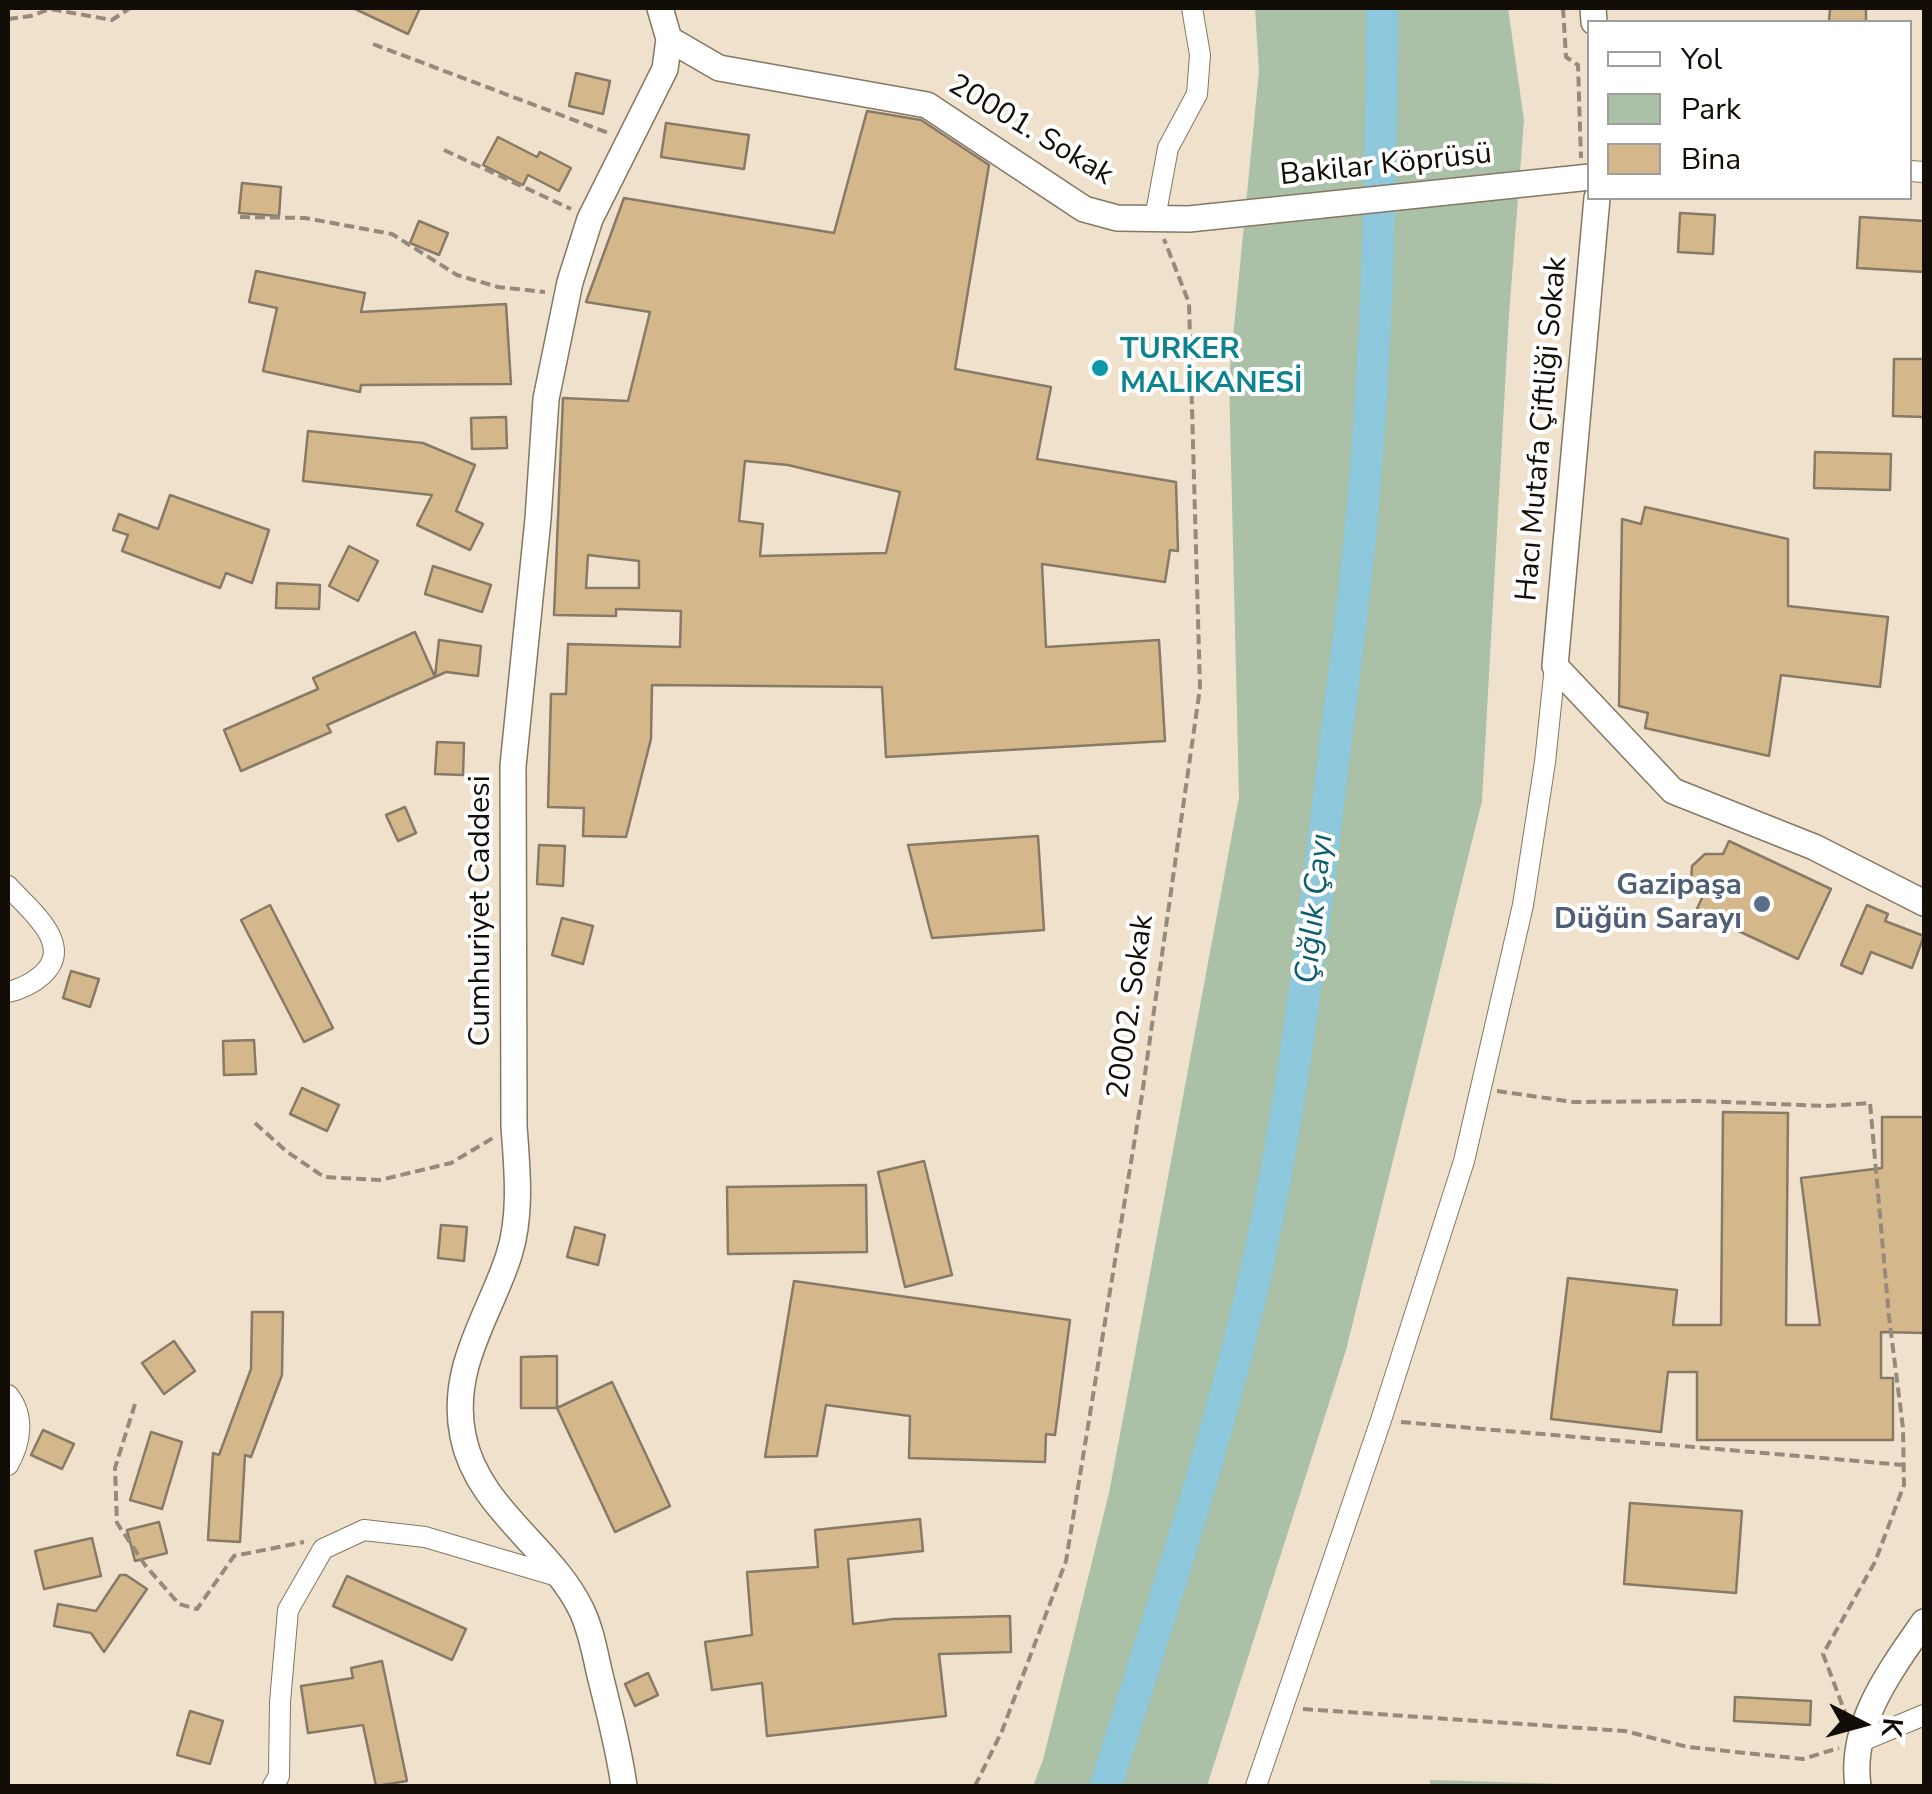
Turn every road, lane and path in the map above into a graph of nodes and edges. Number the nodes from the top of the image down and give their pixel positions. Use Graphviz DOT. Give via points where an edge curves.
graph roads {
  1 [pos="130,8"];
  2 [pos="660,8"];
  3 [pos="1192,8"];
  4 [pos="1563,8"];
  5 [pos="8,19"];
  6 [pos="669,40"];
  7 [pos="372,44"];
  8 [pos="630,141"];
  9 [pos="444,150"];
  10 [pos="1587,162"];
  11 [pos="1587,184"];
  12 [pos="1588,200"];
  13 [pos="240,217"];
  14 [pos="1156,218"];
  15 [pos="590,219"];
  16 [pos="1189,219"];
  17 [pos="567,295"];
  18 [pos="1554,666"];
  19 [pos="8,886"];
  20 [pos="1924,903"];
  21 [pos="8,992"];
  22 [pos="1483,1089"];
  23 [pos="255,1123"];
  24 [pos="514,1126"];
  25 [pos="8,1395"];
  26 [pos="135,1404"];
  27 [pos="1381,1420"];
  28 [pos="8,1464"];
  29 [pos="1904,1465"];
  30 [pos="310,1540"];
  31 [pos="557,1576"];
  32 [pos="1920,1636"];
  33 [pos="1283,1708"];
  34 [pos="1924,1715"];
  35 [pos="1857,1743"];
  36 [pos="273,1786"];
  37 [pos="624,1786"];
  38 [pos="975,1786"];
  39 [pos="1256,1786"];
  40 [pos="1858,1786"];
  1 -- 5 [label="path" via="112,20 50,8"];
  2 -- 6 [label="street"];
  3 -- 14 [label="street" via="1200,55 1197,94 1168,148"];
  4 -- 10 [label="path" via="1566,57 1578,65"];
  6 -- 8 [label="street, Cumhuriyet Caddesi" via="665,69"];
  6 -- 14 [label="street, 20001. Sokak" via="719,68 928,105 1084,208 1117,218"];
  7 -- 8 [label="path"];
  8 -- 15 [label="street, Cumhuriyet Caddesi"];
  9 -- 15 [label="path"];
  11 -- 16 [label="street, Bakilar Köprüsü"];
  12 -- 18 [label="street, Hacı Mutafa Çiftliği Sokak"];
  13 -- 17 [label="path" via="306,218 392,234 456,275 498,288"];
  14 -- 16 [label="street, 20001. Sokak"];
  14 -- 38 [label="path, 20002. Sokak" via="1189,303 1200,688 1066,1561"];
  15 -- 17 [label="street, Cumhuriyet Caddesi"];
  17 -- 24 [label="street, Cumhuriyet Caddesi" via="546,399 513,766"];
  18 -- 20 [label="street" via="1672,791 1814,846"];
  18 -- 22 [label="street" via="1535,836"];
  19 -- 21 [label="street" via="56,950 39,978"];
  22 -- 27 [label="street"];
  22 -- 29 [label="path" via="1574,1102 1870,1103"];
  23 -- 24 [label="path" via="324,1177 380,1180 451,1163"];
  24 -- 31 [label="street, Cumhuriyet Caddesi" via="515,1227 460,1388 462,1436 478,1482"];
  25 -- 28 [label="street" via="20,1423"];
  26 -- 30 [label="path" via="115,1468 117,1523 179,1604 197,1609 234,1556"];
  27 -- 29 [label="path"];
  27 -- 33 [label="street"];
  29 -- 35 [label="path" via="1904,1485 1875,1562 1822,1654"];
  31 -- 36 [label="street" via="426,1537 364,1530 323,1549 288,1610 279,1776"];
  31 -- 37 [label="street, Cumhuriyet Caddesi" via="582,1609"];
  32 -- 35 [label="street" via="1879,1694"];
  33 -- 35 [label="path" via="1625,1731 1688,1747 1803,1759"];
  33 -- 39 [label="street"];
  34 -- 35 [label="street"];
  35 -- 40 [label="street"];
}
